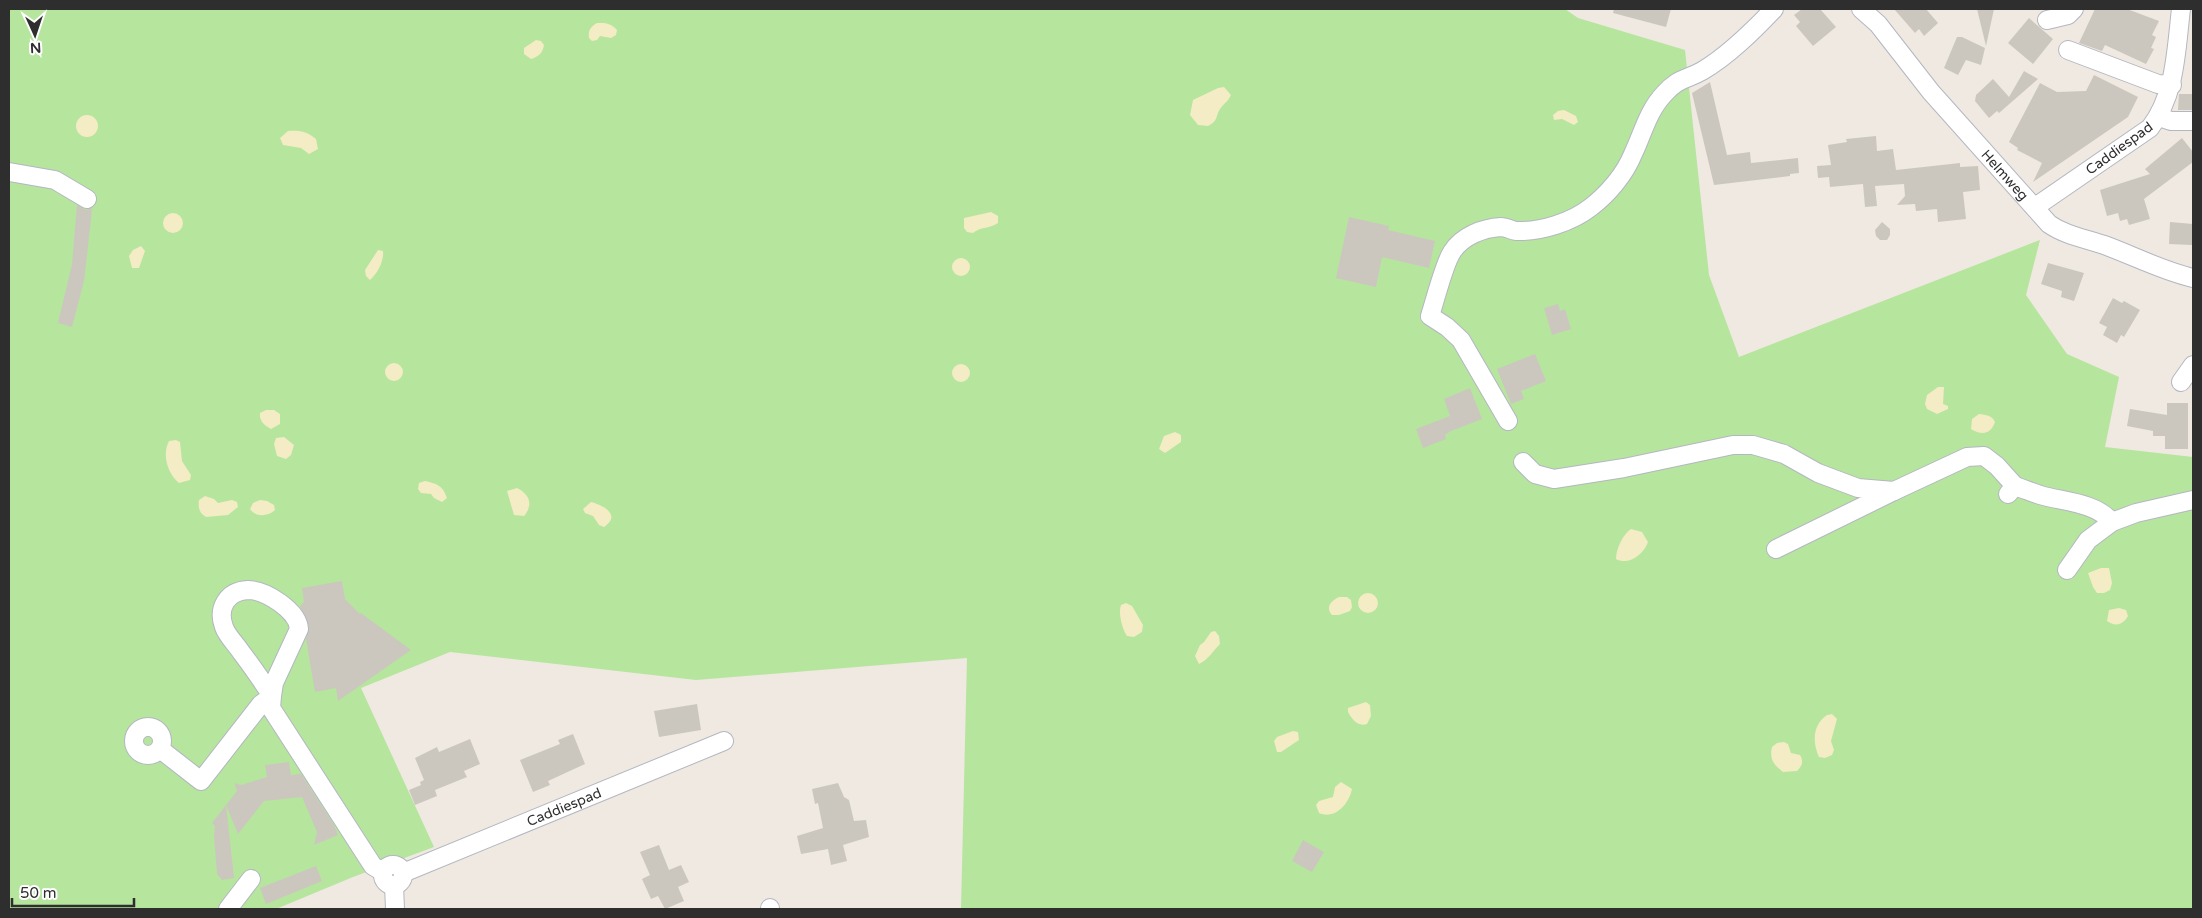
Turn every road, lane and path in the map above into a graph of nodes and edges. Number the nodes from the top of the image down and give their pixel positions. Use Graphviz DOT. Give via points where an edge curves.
graph roads {
  1 [pos="1774,9"];
  2 [pos="1861,9"];
  3 [pos="2074,9"];
  4 [pos="2181,9"];
  5 [pos="2047,20"];
  6 [pos="2068,50"];
  7 [pos="2172,85"];
  8 [pos="2159,117"];
  9 [pos="2193,121"];
  10 [pos="9,172"];
  11 [pos="87,199"];
  12 [pos="2036,207"];
  13 [pos="2193,278"];
  14 [pos="2193,365"];
  15 [pos="2181,382"];
  16 [pos="1508,421"];
  17 [pos="1523,462"];
  18 [pos="1894,491"];
  19 [pos="2193,500"];
  20 [pos="2112,522"];
  21 [pos="1776,548"];
  22 [pos="2067,570"];
  23 [pos="272,696"];
  24 [pos="724,742"];
  25 [pos="160,749"];
  26 [pos="394,877"];
  27 [pos="250,879"];
  28 [pos="228,909"];
  29 [pos="395,909"];
  1 -- 16 [label="street" via="1723,56 1701,72 1677,81 1664,94 1651,110 1633,156 1622,174 1591,208 1570,220 1544,228 1516,231 1503,227 1482,231 1465,238 1452,252 1430,316 1461,340"];
  2 -- 12 [label="street, Helmweg" via="1878,24 1931,92"];
  3 -- 5 [label="street" via="2068,16"];
  4 -- 7 [label="street, Caddiespad"];
  6 -- 7 [label="street" via="2158,84"];
  7 -- 8 [label="street, Caddiespad"];
  8 -- 9 [label="street" via="2171,121"];
  8 -- 12 [label="street, Caddiespad" via="2150,128"];
  10 -- 11 [label="street" via="55,180"];
  12 -- 13 [label="street, Helmweg" via="2058,231"];
  14 -- 15 [label="street"];
  17 -- 18 [label="street" via="1534,474 1554,479 1624,468 1732,444 1754,445 1784,454 1818,474 1858,488"];
  18 -- 20 [label="street" via="1967,457 1984,456 1997,466 2011,490 2068,500 2105,514"];
  18 -- 21 [label="street"];
  19 -- 20 [label="street" via="2159,506"];
  20 -- 22 [label="street" via="2088,540"];
  23 -- 23 [label="street" via="224,629 220,615 222,603 242,591 250,590 267,596 288,608 298,620 299,629 274,683"];
  23 -- 25 [label="street" via="261,704 201,781"];
  23 -- 26 [label="street" via="271,708 373,866"];
  24 -- 26 [label="street, Caddiespad"];
  26 -- 29 [label="street"];
  27 -- 28 [label="street"];
}
